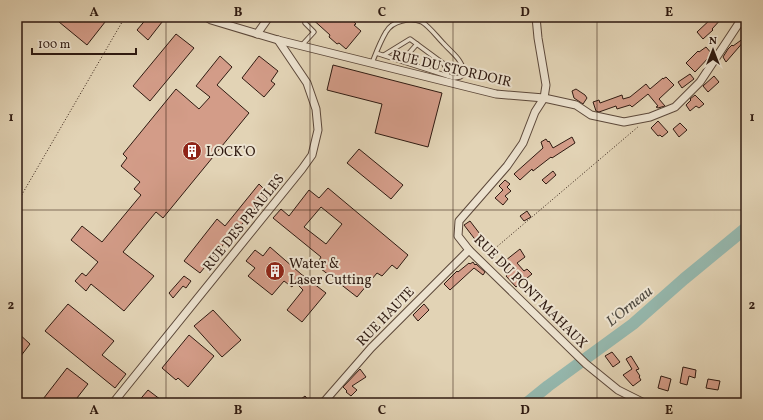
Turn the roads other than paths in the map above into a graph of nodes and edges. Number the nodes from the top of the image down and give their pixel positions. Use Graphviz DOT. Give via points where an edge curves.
graph roads {
  1 [pos="206,17"];
  2 [pos="269,17"];
  3 [pos="304,17"];
  4 [pos="536,17"];
  5 [pos="743,17"];
  6 [pos="257,34"];
  7 [pos="278,40"];
  8 [pos="417,44"];
  9 [pos="302,46"];
  10 [pos="376,53"];
  11 [pos="384,55"];
  12 [pos="402,61"];
  13 [pos="372,63"];
  14 [pos="448,76"];
  15 [pos="544,98"];
  16 [pos="469,250"];
  17 [pos="113,403"];
  18 [pos="323,403"];
  19 [pos="644,403"];
  1 -- 6 [label="street, RUE DU STORDOIR"];
  2 -- 6 [label="street"];
  3 -- 9 [label="lane" via="305,23 314,32"];
  4 -- 15 [label="street" via="546,85"];
  5 -- 15 [label="street, RUE DU STORDOIR" via="700,82 675,107 650,117 624,122 591,114 576,105"];
  6 -- 7 [label="street, RUE DU STORDOIR"];
  7 -- 9 [label="street, RUE DU STORDOIR"];
  7 -- 17 [label="street, RUE DES PRAULES" via="307,83 316,109 318,130 312,155"];
  8 -- 11 [label="lane" via="410,39"];
  8 -- 12 [label="lane"];
  8 -- 14 [label="lane" via="444,64"];
  9 -- 13 [label="street, RUE DU STORDOIR"];
  10 -- 11 [label="lane"];
  10 -- 13 [label="lane"];
  10 -- 14 [label="lane" via="386,31 395,23 407,20 421,22 462,63 464,74 454,78"];
  11 -- 12 [label="lane"];
  12 -- 14 [label="lane"];
  13 -- 15 [label="street, RUE DU STORDOIR" via="496,94"];
  15 -- 16 [label="street, RUE DU PONT MAHAUX" via="535,112 523,143 507,166 459,221 458,236"];
  16 -- 18 [label="street, RUE HAUTE" via="371,348"];
  16 -- 19 [label="street, RUE DU PONT MAHAUX" via="586,364 618,390"];
}
